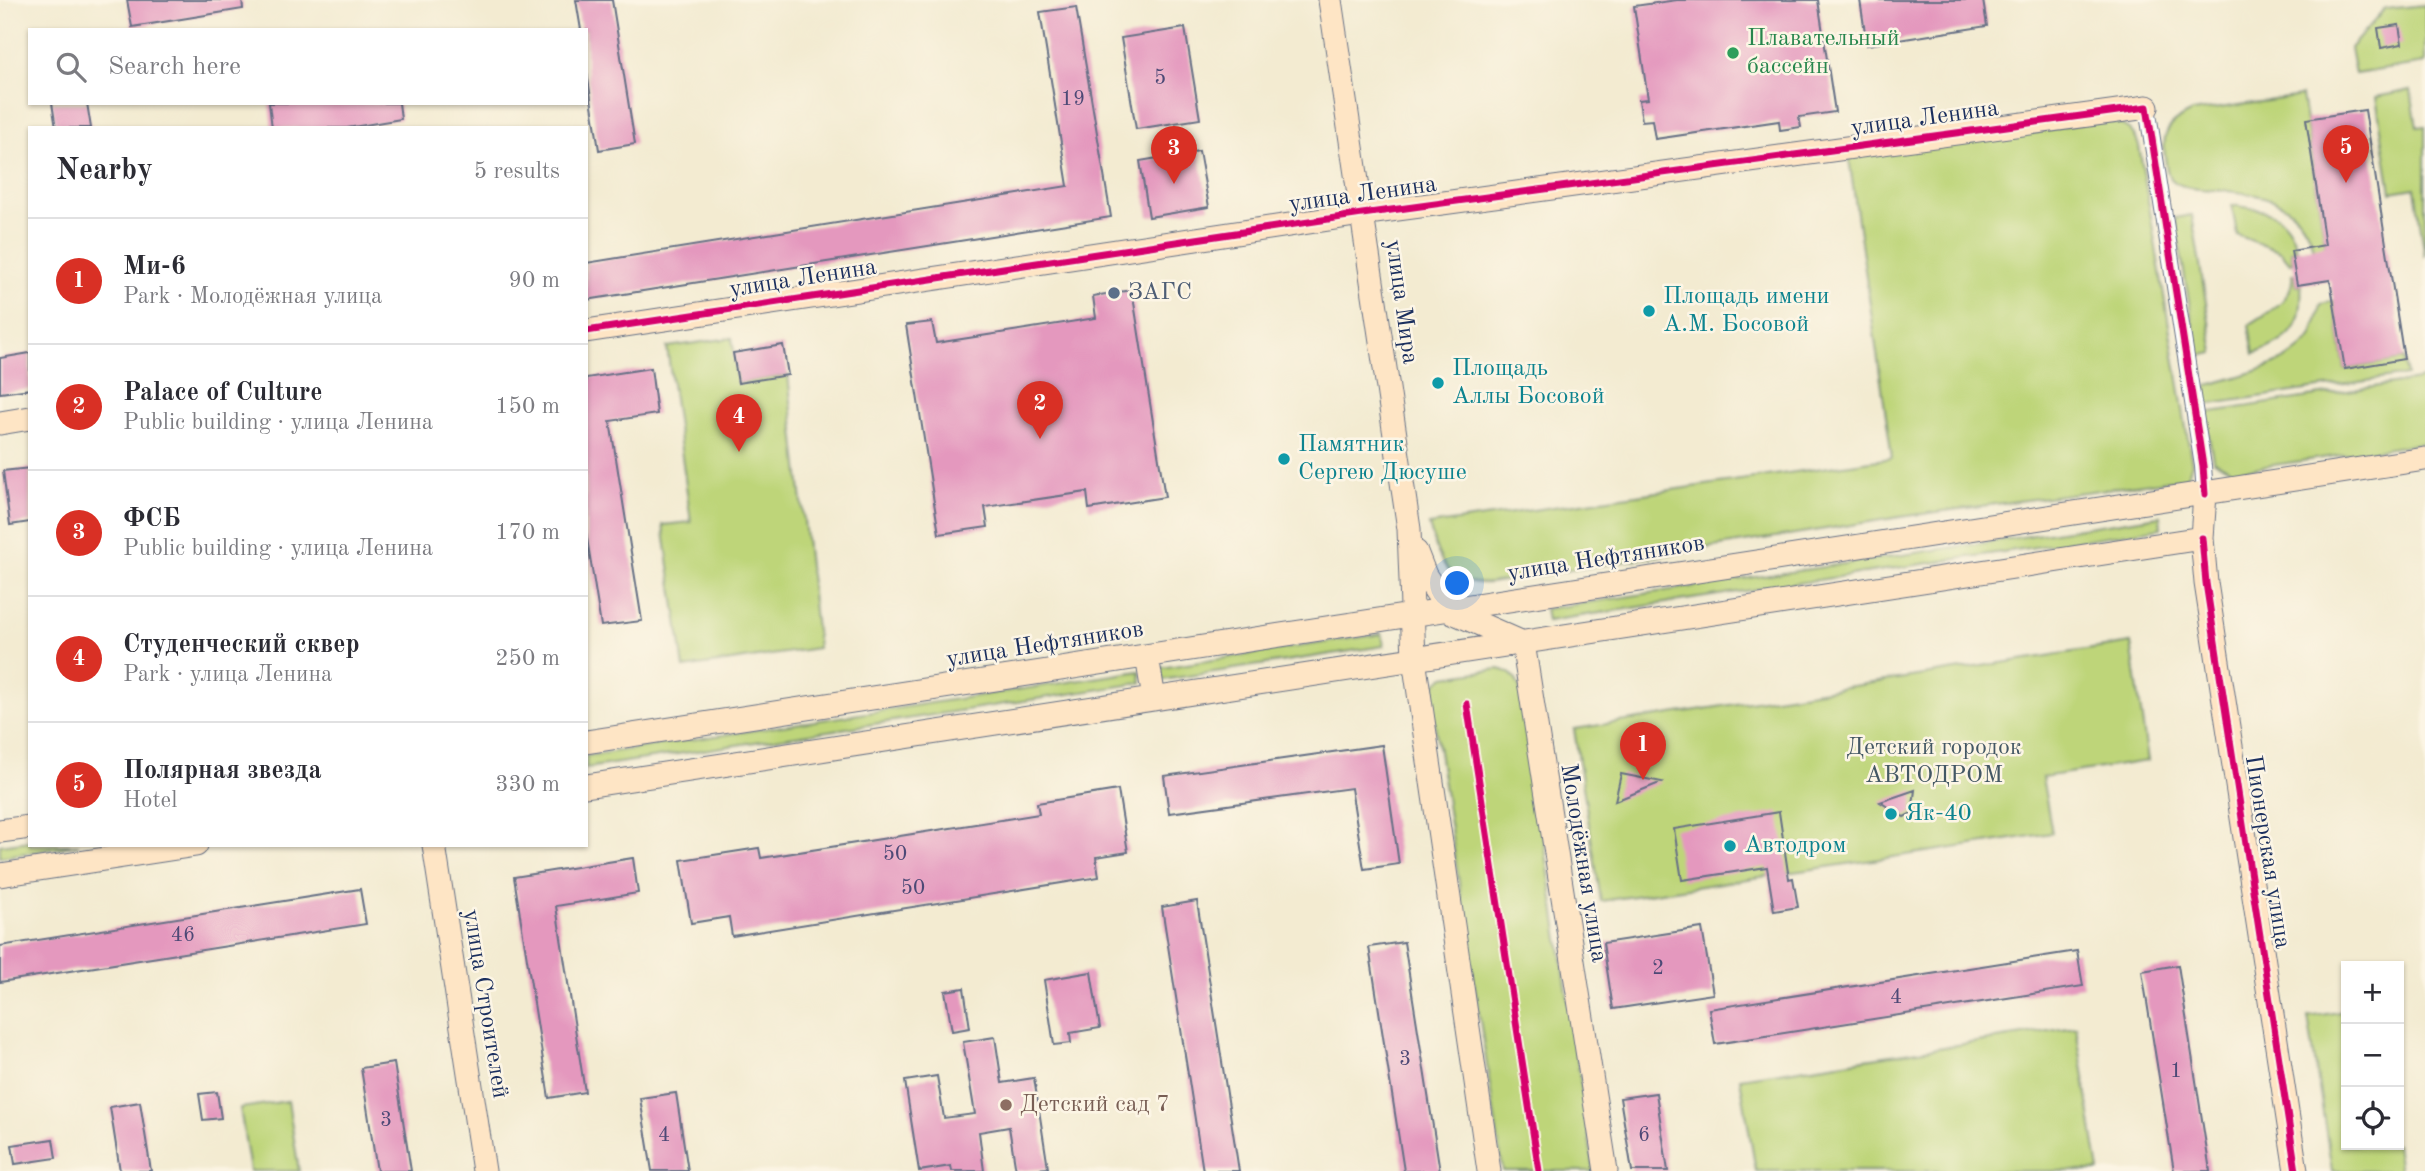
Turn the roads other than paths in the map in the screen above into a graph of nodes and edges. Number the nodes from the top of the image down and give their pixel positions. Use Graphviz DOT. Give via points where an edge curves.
graph roads {
  1 [pos="1330,0"];
  2 [pos="2147,107"];
  3 [pos="1362,214"];
  4 [pos="588,331"];
  5 [pos="28,418"];
  6 [pos="0,423"];
  7 [pos="2425,459"];
  8 [pos="2205,494"];
  9 [pos="1409,529"];
  10 [pos="2202,538"];
  11 [pos="1448,610"];
  12 [pos="1412,615"];
  13 [pos="1522,643"];
  14 [pos="1147,656"];
  15 [pos="1414,659"];
  16 [pos="1154,699"];
  17 [pos="588,742"];
  18 [pos="588,786"];
  19 [pos="28,827"];
  20 [pos="0,831"];
  21 [pos="183,847"];
  22 [pos="434,847"];
  23 [pos="0,875"];
  24 [pos="484,1171"];
  25 [pos="1489,1171"];
  26 [pos="1606,1171"];
  27 [pos="2296,1171"];
  1 -- 3 [label="main road, улица Мира"];
  2 -- 3 [label="main road, улица Ленина"];
  2 -- 8 [label="street"];
  3 -- 4 [label="main road, улица Ленина"];
  3 -- 9 [label="main road, улица Мира"];
  5 -- 6 [label="main road"];
  7 -- 8 [label="main road, улица Нефтяников"];
  8 -- 10 [label="main road, Пионерская улица"];
  8 -- 11 [label="main road, улица Нефтяников"];
  9 -- 11 [label="main road, улица Мира" via="1425,575"];
  9 -- 12 [label="main road, улица Мира"];
  10 -- 13 [label="main road"];
  10 -- 27 [label="main road, Пионерская улица"];
  11 -- 12 [label="main road, улица Нефтяников"];
  11 -- 13 [label="main road"];
  12 -- 14 [label="main road, улица Нефтяников"];
  12 -- 15 [label="main road"];
  13 -- 15 [label="main road"];
  13 -- 26 [label="main road, Молодёжная улица"];
  14 -- 16 [label="main road"];
  14 -- 17 [label="main road, улица Нефтяников"];
  15 -- 16 [label="main road"];
  15 -- 25 [label="main road"];
  16 -- 18 [label="main road"];
  19 -- 20 [label="main road"];
  21 -- 23 [label="main road"];
  22 -- 24 [label="main road, улица Строителей"];
}
